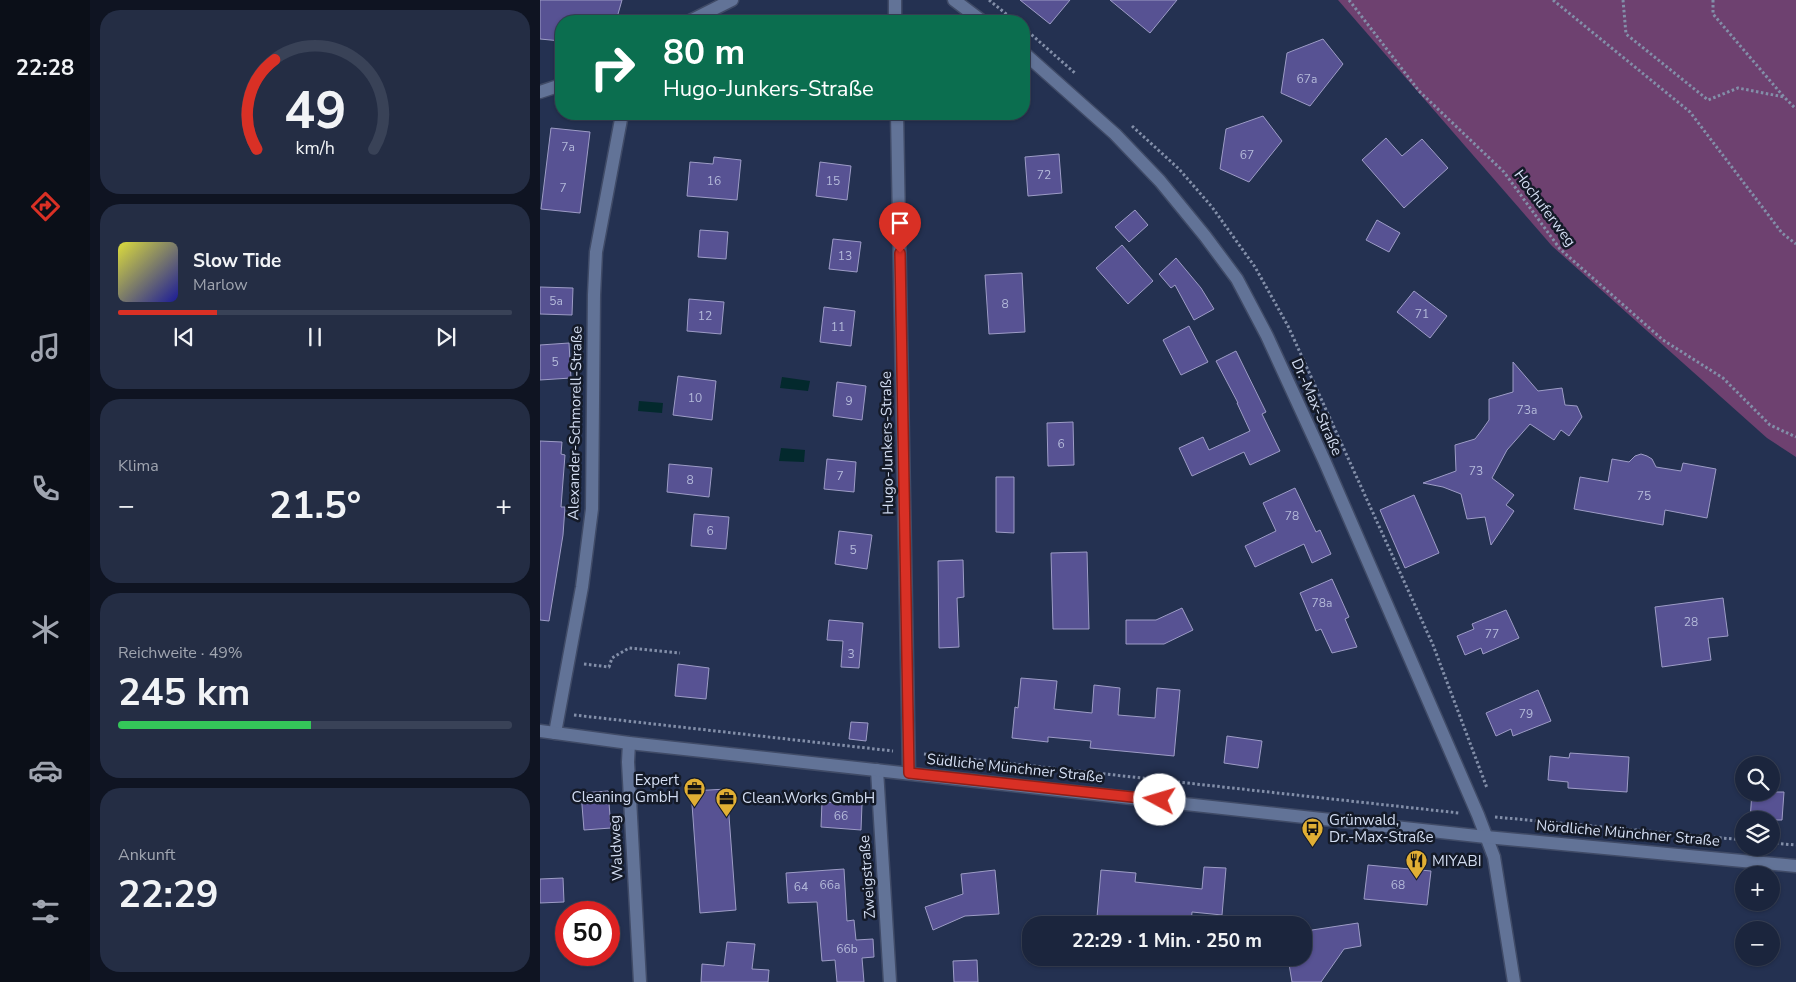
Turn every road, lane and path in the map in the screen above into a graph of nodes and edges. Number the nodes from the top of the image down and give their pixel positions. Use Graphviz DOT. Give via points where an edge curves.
graph roads {
  1 [pos="732,0"];
  2 [pos="895,0"];
  3 [pos="954,0"];
  4 [pos="989,0"];
  5 [pos="1349,0"];
  6 [pos="1553,0"];
  7 [pos="1623,0"];
  8 [pos="1713,0"];
  9 [pos="702,15"];
  10 [pos="895,15"];
  11 [pos="974,15"];
  12 [pos="1008,15"];
  13 [pos="1030,58"];
  14 [pos="555,87"];
  15 [pos="540,92"];
  16 [pos="1784,97"];
  17 [pos="1796,109"];
  18 [pos="621,120"];
  19 [pos="897,120"];
  20 [pos="1796,244"];
  21 [pos="1796,437"];
  22 [pos="680,653"];
  23 [pos="568,662"];
  24 [pos="559,713"];
  25 [pos="540,731"];
  26 [pos="556,733"];
  27 [pos="628,743"];
  28 [pos="910,752"];
  29 [pos="877,770"];
  30 [pos="909,773"];
  31 [pos="1478,815"];
  32 [pos="1486,836"];
  33 [pos="1735,839"];
  34 [pos="1780,844"];
  35 [pos="1796,845"];
  36 [pos="1796,866"];
  37 [pos="640,982"];
  38 [pos="890,982"];
  39 [pos="1514,982"];
  1 -- 9 [label="street"];
  2 -- 10 [label="street"];
  3 -- 11 [label="street"];
  4 -- 12 [label="path"];
  5 -- 21 [label="path, Hochuferweg" via="1419,91 1504,172 1560,249 1663,340 1723,378 1770,425"];
  6 -- 20 [label="path" via="1690,112 1782,233"];
  7 -- 16 [label="path" via="1626,34 1708,100 1738,88"];
  8 -- 16 [label="path" via="1713,14"];
  13 -- 31 [label="street, Dr.-Max-Straße" via="1115,134 1160,181 1236,279 1267,336 1324,460"];
  14 -- 15 [label="street"];
  16 -- 17 [label="path"];
  18 -- 23 [label="street, Alexander-Schmorell-Straße" via="596,252 592,509"];
  19 -- 28 [label="street, Hugo-Junkers-Straße"];
  22 -- 23 [label="path" via="629,648 612,658 609,667"];
  23 -- 24 [label="street, Alexander-Schmorell-Straße"];
  24 -- 26 [label="street, Alexander-Schmorell-Straße"];
  24 -- 28 [label="path"];
  25 -- 26 [label="street, Südliche Münchner Straße"];
  26 -- 27 [label="street, Südliche Münchner Straße"];
  27 -- 29 [label="street, Südliche Münchner Straße"];
  27 -- 37 [label="street, Waldweg"];
  28 -- 30 [label="street, Hugo-Junkers-Straße"];
  28 -- 31 [label="path"];
  29 -- 30 [label="street, Südliche Münchner Straße"];
  29 -- 38 [label="street, Zweigstraße"];
  30 -- 32 [label="street, Südliche Münchner Straße"];
  31 -- 32 [label="street, Dr.-Max-Straße"];
  31 -- 33 [label="path"];
  32 -- 36 [label="street, Nördliche Münchner Straße"];
  32 -- 39 [label="street, Dr.-Max-Straße" via="1494,857"];
  34 -- 35 [label="path"];
}
